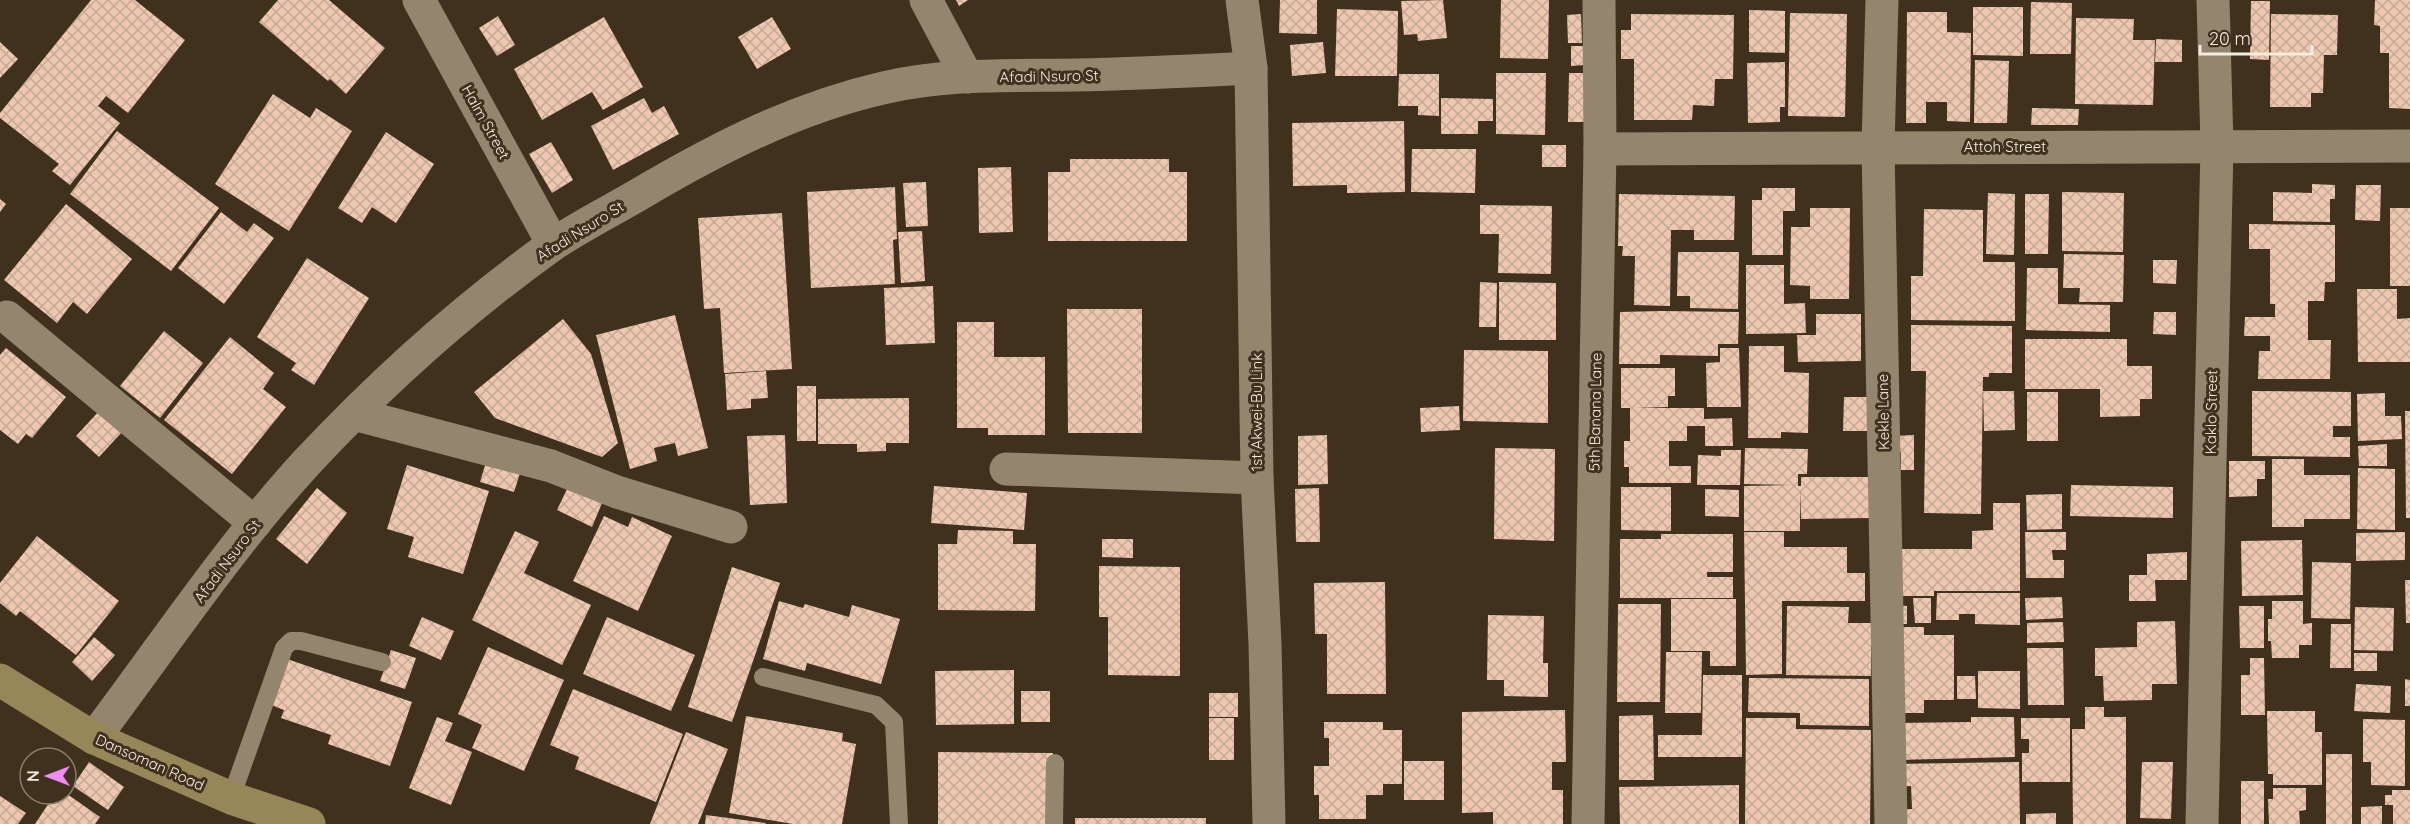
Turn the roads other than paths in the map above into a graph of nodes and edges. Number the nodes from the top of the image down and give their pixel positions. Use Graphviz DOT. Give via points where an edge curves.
graph roads {
  1 [pos="419,0"];
  2 [pos="926,0"];
  3 [pos="1242,0"];
  4 [pos="1599,0"];
  5 [pos="1882,0"];
  6 [pos="2212,0"];
  7 [pos="1251,68"];
  8 [pos="967,77"];
  9 [pos="2217,146"];
  10 [pos="2410,146"];
  11 [pos="1878,147"];
  12 [pos="1600,149"];
  13 [pos="554,244"];
  14 [pos="7,317"];
  15 [pos="354,414"];
  16 [pos="1006,469"];
  17 [pos="1257,478"];
  18 [pos="255,523"];
  19 [pos="731,527"];
  20 [pos="382,662"];
  21 [pos="763,677"];
  22 [pos="0,680"];
  23 [pos="94,738"];
  24 [pos="1055,763"];
  25 [pos="231,798"];
  26 [pos="309,824"];
  27 [pos="899,824"];
  28 [pos="1053,824"];
  29 [pos="1269,824"];
  30 [pos="1588,824"];
  31 [pos="1891,824"];
  32 [pos="2202,824"];
  1 -- 13 [label="street, Halm Street"];
  2 -- 8 [label="street"];
  3 -- 7 [label="street, 1st Akwei-Bu Link"];
  4 -- 12 [label="street, 5th Banana Lane"];
  5 -- 11 [label="street, Kekle Lane"];
  6 -- 9 [label="street, Kaklo Street"];
  7 -- 8 [label="street, Afadi Nsuro St"];
  7 -- 17 [label="street, 1st Akwei-Bu Link"];
  8 -- 13 [label="street, Afadi Nsuro St" via="885,87 794,114 729,143"];
  9 -- 10 [label="street, Attoh Street"];
  9 -- 11 [label="street, Attoh Street"];
  9 -- 32 [label="street, Kaklo Street"];
  11 -- 12 [label="street, Attoh Street"];
  11 -- 31 [label="street, Kekle Lane"];
  12 -- 30 [label="street, 5th Banana Lane"];
  13 -- 15 [label="street, Afadi Nsuro St" via="411,360"];
  14 -- 18 [label="street"];
  15 -- 18 [label="street, Afadi Nsuro St"];
  15 -- 19 [label="street" via="551,466 617,492"];
  16 -- 17 [label="street"];
  17 -- 29 [label="street, 1st Akwei-Bu Link"];
  18 -- 23 [label="street, Afadi Nsuro St"];
  20 -- 25 [label="lane" via="291,641 284,648"];
  21 -- 27 [label="lane" via="876,705 894,722"];
  22 -- 23 [label="main road, Dansoman Road"];
  23 -- 25 [label="main road, Dansoman Road"];
  24 -- 28 [label="lane"];
  25 -- 26 [label="main road, Dansoman Road"];
}
